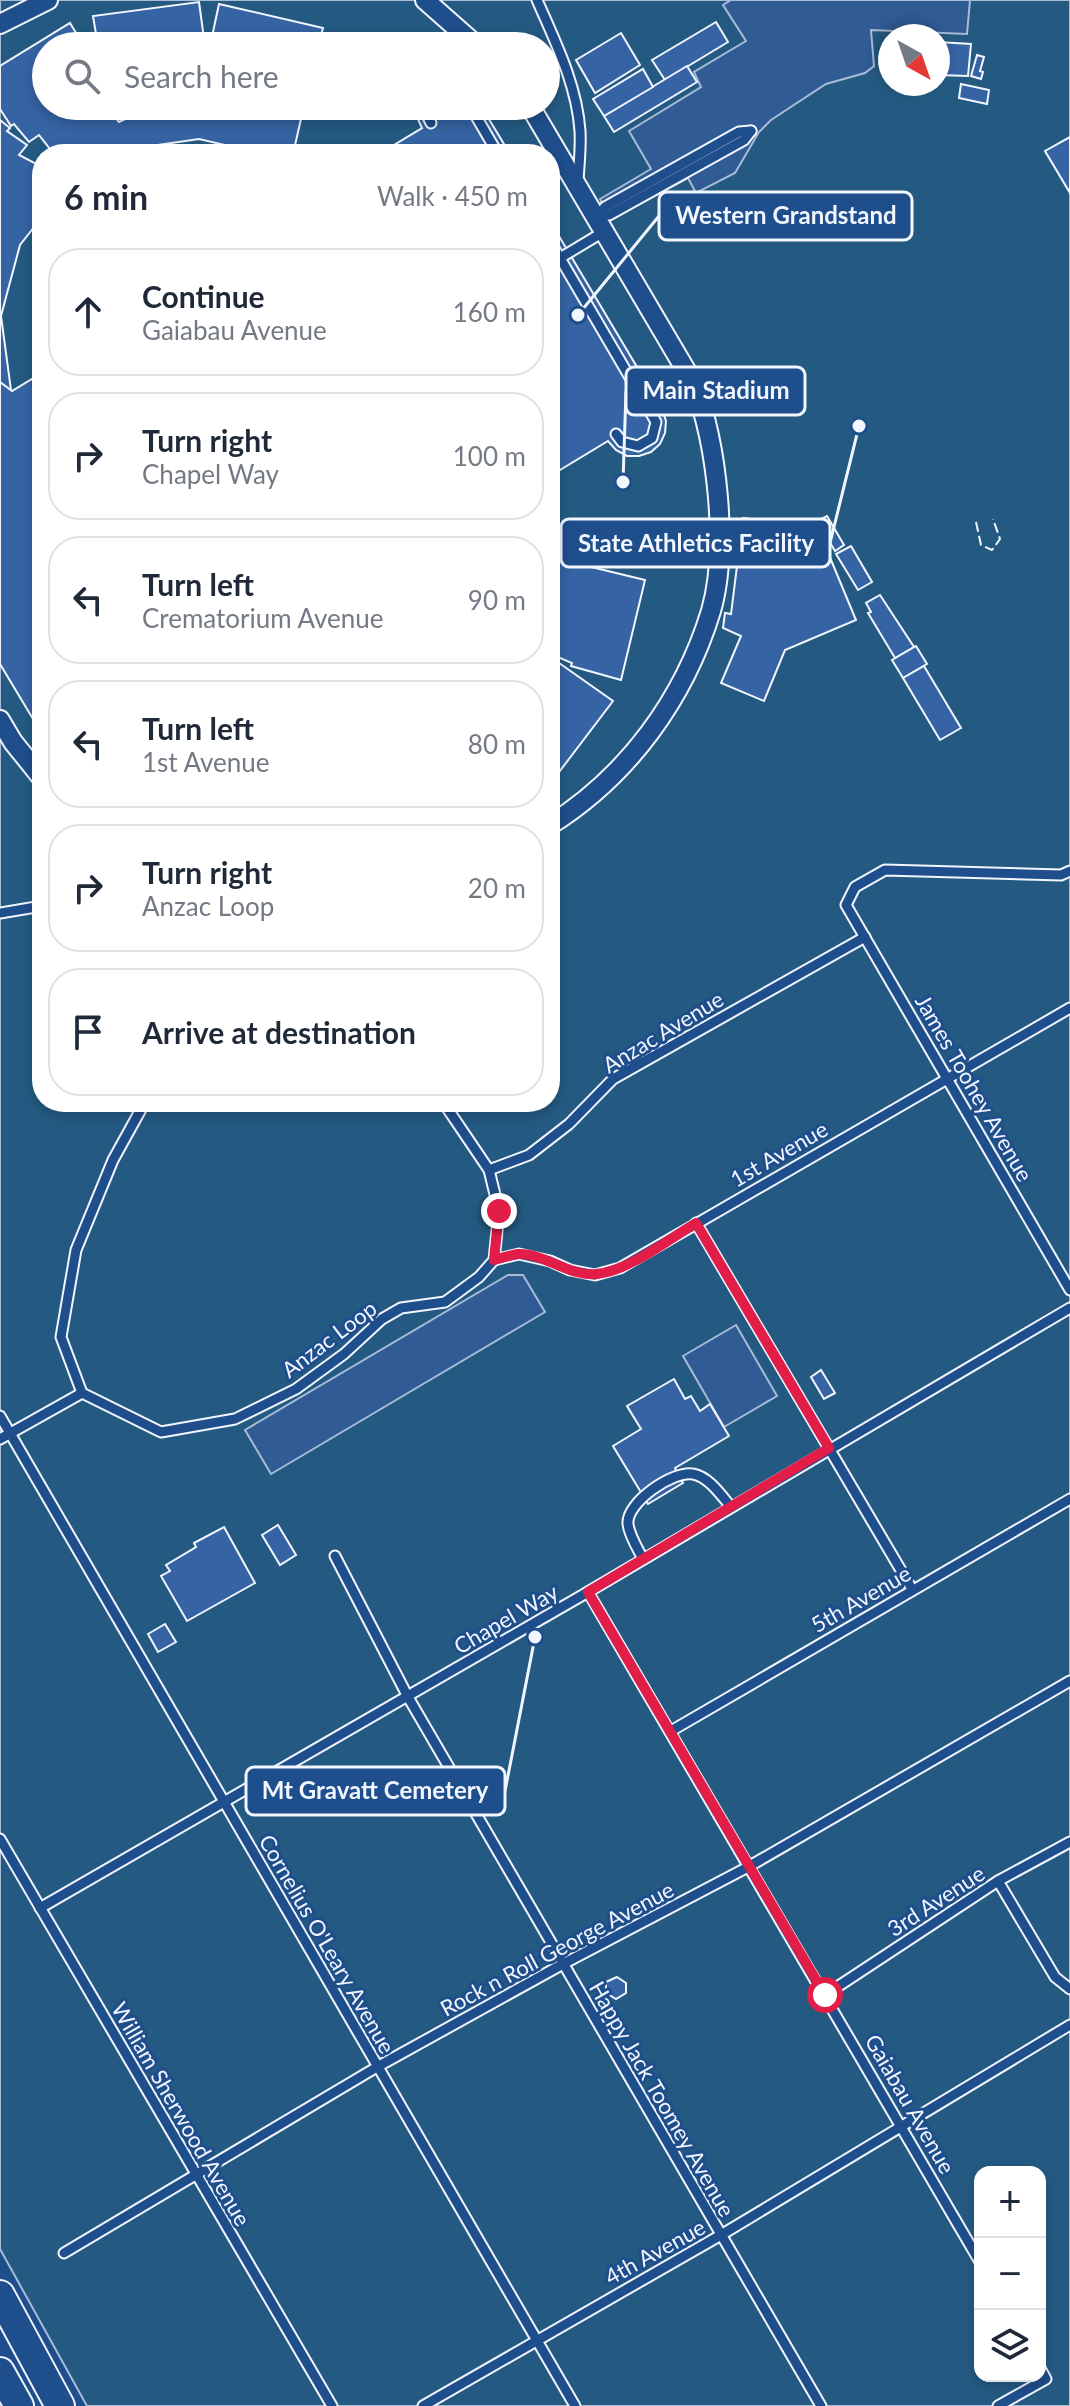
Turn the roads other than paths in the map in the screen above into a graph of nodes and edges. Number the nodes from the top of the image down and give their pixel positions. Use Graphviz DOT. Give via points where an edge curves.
graph roads {
  1 [pos="48,0"];
  2 [pos="425,0"];
  3 [pos="537,0"];
  4 [pos="0,24"];
  5 [pos="461,32"];
  6 [pos="551,32"];
  7 [pos="560,52"];
  8 [pos="430,120"];
  9 [pos="478,120"];
  10 [pos="539,120"];
  11 [pos="431,123"];
  12 [pos="492,144"];
  13 [pos="553,144"];
  14 [pos="560,155"];
  15 [pos="578,185"];
  16 [pos="601,224"];
  17 [pos="560,258"];
  18 [pos="616,434"];
  19 [pos="0,720"];
  20 [pos="32,766"];
  21 [pos="560,818"];
  22 [pos="1070,871"];
  23 [pos="32,908"];
  24 [pos="0,913"];
  25 [pos="865,937"];
  26 [pos="1070,1008"];
  27 [pos="947,1078"];
  28 [pos="139,1112"];
  29 [pos="450,1112"];
  30 [pos="489,1170"];
  31 [pos="696,1223"];
  32 [pos="494,1260"];
  33 [pos="1070,1290"];
  34 [pos="1070,1308"];
  35 [pos="82,1393"];
  36 [pos="0,1416"];
  37 [pos="5,1436"];
  38 [pos="829,1448"];
  39 [pos="1070,1499"];
  40 [pos="731,1507"];
  41 [pos="335,1556"];
  42 [pos="643,1559"];
  43 [pos="912,1589"];
  44 [pos="588,1592"];
  45 [pos="1070,1681"];
  46 [pos="408,1697"];
  47 [pos="671,1731"];
  48 [pos="225,1803"];
  49 [pos="0,1839"];
  50 [pos="1070,1842"];
  51 [pos="748,1867"];
  52 [pos="998,1881"];
  53 [pos="40,1908"];
  54 [pos="563,1964"];
  55 [pos="1070,1989"];
  56 [pos="825,1995"];
  57 [pos="1070,2025"];
  58 [pos="377,2067"];
  59 [pos="903,2126"];
  60 [pos="195,2175"];
  61 [pos="721,2235"];
  62 [pos="974,2251"];
  63 [pos="64,2253"];
  64 [pos="0,2295"];
  65 [pos="536,2339"];
  66 [pos="0,2372"];
  67 [pos="1041,2382"];
  68 [pos="19,2406"];
  69 [pos="60,2406"];
  70 [pos="332,2406"];
  71 [pos="423,2406"];
  72 [pos="575,2406"];
  73 [pos="821,2406"];
  74 [pos="998,2406"];
  1 -- 4 [label="street"];
  2 -- 5 [label="street"];
  3 -- 6 [label="lane"];
  7 -- 15 [label="lane" via="580,129"];
  8 -- 11 [label="lane"];
  9 -- 12 [label="lane"];
  10 -- 13 [label="street"];
  14 -- 15 [label="street"];
  15 -- 16 [label="street"];
  16 -- 16 [label="lane" via="605,207 739,132 751,131"];
  16 -- 17 [label="lane"];
  16 -- 21 [label="street" via="674,346 703,408 717,490 718,558 712,608 675,697 610,779"];
  17 -- 18 [label="lane" via="656,422 652,438 638,446 622,442"];
  19 -- 20 [label="street"];
  22 -- 25 [label="lane, James Toohey Avenue" via="1061,875 885,870 855,887 846,905"];
  23 -- 24 [label="lane"];
  25 -- 27 [label="lane, James Toohey Avenue"];
  25 -- 30 [label="lane, Anzac Avenue" via="613,1079 529,1155"];
  26 -- 27 [label="lane, 1st Avenue"];
  27 -- 31 [label="lane, 1st Avenue"];
  27 -- 33 [label="lane, James Toohey Avenue"];
  28 -- 35 [label="lane" via="76,1250 61,1337"];
  29 -- 30 [label="lane"];
  30 -- 32 [label="lane" via="499,1211"];
  31 -- 32 [label="lane, 1st Avenue" via="620,1268 595,1275 519,1254"];
  31 -- 38 [label="lane"];
  32 -- 35 [label="lane, Anzac Loop" via="445,1302 401,1308 296,1389 235,1419 161,1432"];
  34 -- 38 [label="lane, Chapel Way"];
  35 -- 37 [label="lane"];
  36 -- 37 [label="lane, Cornelius O'Leary Avenue"];
  37 -- 48 [label="lane, Cornelius O'Leary Avenue"];
  38 -- 40 [label="lane, Chapel Way"];
  38 -- 43 [label="lane"];
  39 -- 43 [label="lane, 5th Avenue"];
  40 -- 42 [label="lane, Chapel Way"];
  40 -- 42 [label="lane" via="695,1474 683,1473 638,1498 628,1524"];
  41 -- 46 [label="lane, Happy Jack Toomey Avenue"];
  42 -- 44 [label="lane, Chapel Way"];
  43 -- 47 [label="lane, 5th Avenue"];
  44 -- 46 [label="lane, Chapel Way"];
  44 -- 47 [label="lane, Gaiabau Avenue"];
  45 -- 51 [label="lane, Rock n Roll George Avenue"];
  46 -- 48 [label="lane, Chapel Way"];
  46 -- 54 [label="lane, Happy Jack Toomey Avenue"];
  47 -- 51 [label="lane, Gaiabau Avenue"];
  48 -- 53 [label="lane, Chapel Way"];
  48 -- 58 [label="lane, Cornelius O'Leary Avenue"];
  49 -- 53 [label="lane, William Sherwood Avenue"];
  50 -- 52 [label="lane, 3rd Avenue"];
  51 -- 54 [label="lane, Rock n Roll George Avenue"];
  51 -- 56 [label="lane, Gaiabau Avenue"];
  52 -- 55 [label="lane" via="1055,1977"];
  52 -- 56 [label="lane, 3rd Avenue"];
  53 -- 60 [label="lane, William Sherwood Avenue"];
  54 -- 58 [label="lane, Rock n Roll George Avenue"];
  54 -- 61 [label="lane, Happy Jack Toomey Avenue"];
  56 -- 59 [label="lane, Gaiabau Avenue"];
  57 -- 59 [label="lane"];
  58 -- 60 [label="lane, Rock n Roll George Avenue"];
  58 -- 65 [label="lane, Cornelius O'Leary Avenue"];
  59 -- 61 [label="lane, 4th Avenue"];
  59 -- 62 [label="lane, Gaiabau Avenue"];
  60 -- 63 [label="lane, Rock n Roll George Avenue"];
  60 -- 70 [label="lane, William Sherwood Avenue"];
  61 -- 65 [label="lane, 4th Avenue"];
  61 -- 73 [label="lane, Happy Jack Toomey Avenue"];
  64 -- 69 [label="main road"];
  65 -- 71 [label="lane, 4th Avenue"];
  65 -- 72 [label="lane, Cornelius O'Leary Avenue"];
  66 -- 68 [label="main road"];
  67 -- 74 [label="lane"];
}
